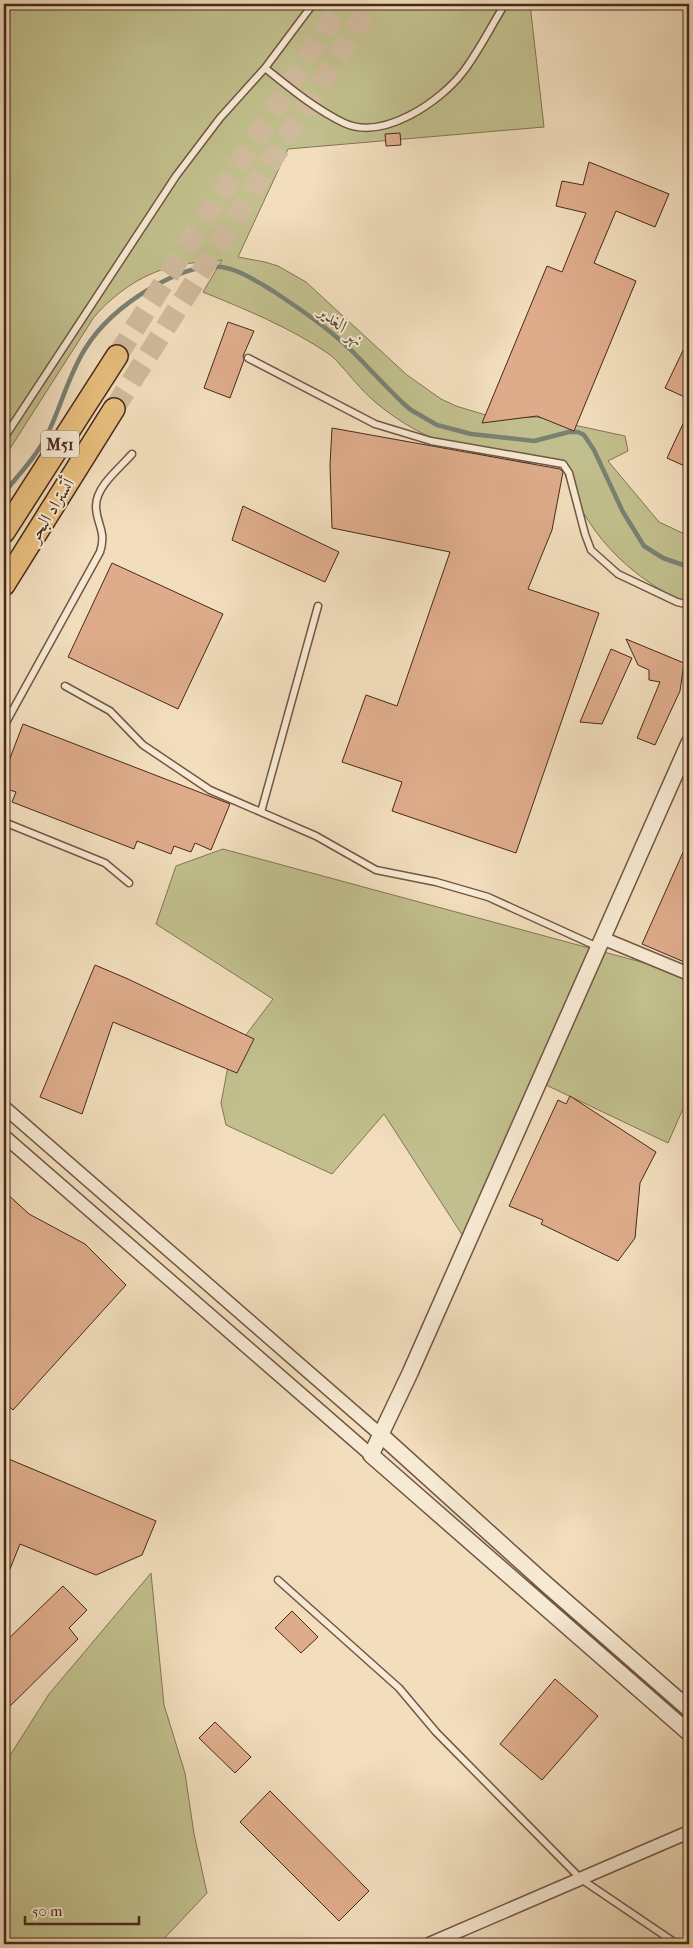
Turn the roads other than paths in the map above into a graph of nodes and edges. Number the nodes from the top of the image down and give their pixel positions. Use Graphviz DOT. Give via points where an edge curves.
graph roads {
  1 [pos="313,4"];
  2 [pos="505,4"];
  3 [pos="265,68"];
  4 [pos="117,356"];
  5 [pos="248,358"];
  6 [pos="114,410"];
  7 [pos="4,438"];
  8 [pos="132,454"];
  9 [pos="4,532"];
  10 [pos="4,585"];
  11 [pos="689,605"];
  12 [pos="318,606"];
  13 [pos="65,686"];
  14 [pos="4,726"];
  15 [pos="689,742"];
  16 [pos="261,812"];
  17 [pos="4,822"];
  18 [pos="129,883"];
  19 [pos="600,942"];
  20 [pos="689,974"];
  21 [pos="4,1107"];
  22 [pos="4,1136"];
  23 [pos="173,1255"];
  24 [pos="158,1271"];
  25 [pos="382,1436"];
  26 [pos="371,1455"];
  27 [pos="278,1580"];
  28 [pos="689,1709"];
  29 [pos="689,1733"];
  30 [pos="689,1832"];
  31 [pos="581,1879"];
  32 [pos="429,1944"];
  33 [pos="677,1944"];
  1 -- 3 [label="lane"];
  2 -- 3 [label="lane" via="455,82 445,92 397,122 366,127 344,123 307,101"];
  3 -- 7 [label="lane" via="220,118 176,176"];
  4 -- 9 [label="highway, أتستراد البحر / M51"];
  5 -- 11 [label="lane" via="374,424 431,441 567,466 591,550 618,574 669,599"];
  6 -- 10 [label="highway, أتستراد البحر / M51"];
  8 -- 14 [label="lane" via="100,490 96,507 104,541 100,552"];
  12 -- 16 [label="lane"];
  13 -- 16 [label="lane" via="110,711 143,745 210,790"];
  15 -- 19 [label="street"];
  16 -- 19 [label="lane" via="316,836 376,870 488,897"];
  17 -- 18 [label="lane" via="105,863"];
  19 -- 20 [label="street"];
  19 -- 25 [label="street"];
  21 -- 23 [label="street"];
  22 -- 24 [label="street"];
  23 -- 24 [label="street"];
  23 -- 25 [label="street"];
  24 -- 26 [label="street"];
  25 -- 26 [label="street"];
  25 -- 28 [label="street"];
  26 -- 29 [label="street"];
  27 -- 31 [label="lane" via="399,1688 436,1732"];
  30 -- 31 [label="street"];
  31 -- 32 [label="street"];
  31 -- 33 [label="lane"];
}
